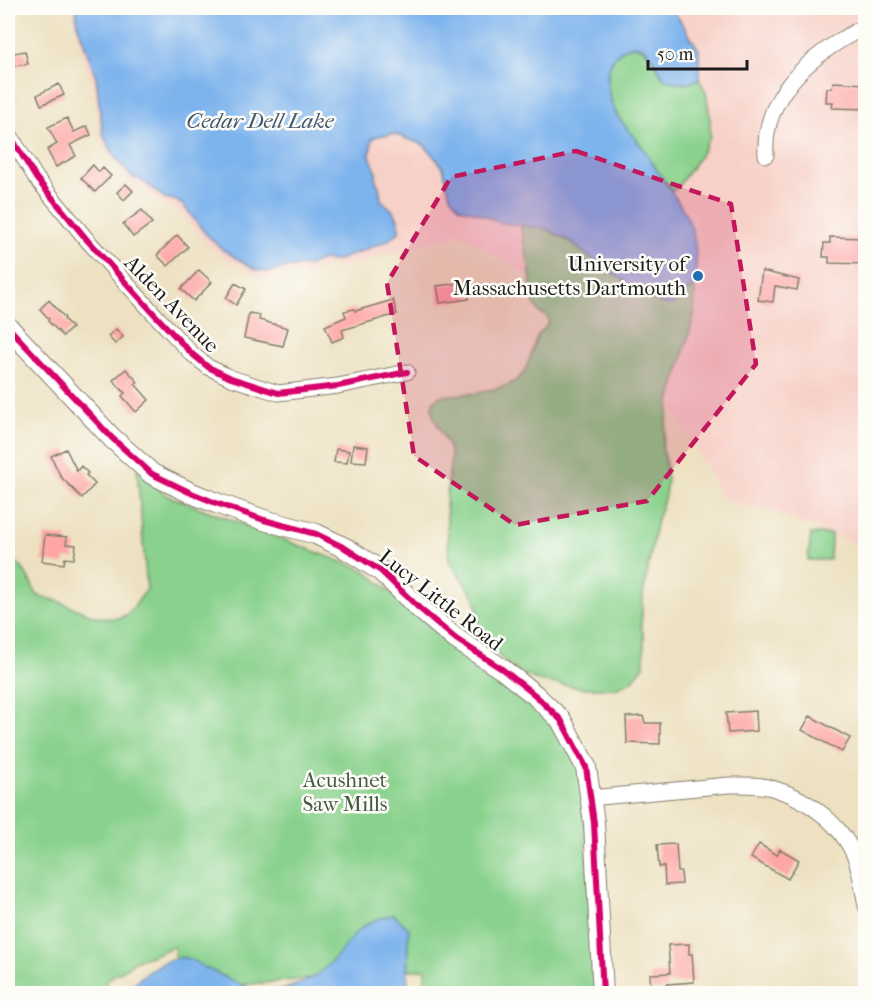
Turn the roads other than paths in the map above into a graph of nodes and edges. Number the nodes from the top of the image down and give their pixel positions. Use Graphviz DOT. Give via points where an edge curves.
graph roads {
  1 [pos="866,26"];
  2 [pos="8,132"];
  3 [pos="766,155"];
  4 [pos="8,327"];
  5 [pos="407,372"];
  6 [pos="590,798"];
  7 [pos="866,906"];
  8 [pos="603,993"];
  1 -- 3 [label="street" via="820,53 783,90 771,110"];
  2 -- 5 [label="street, Alden Avenue" via="36,178 88,241 164,325 208,366 278,393"];
  4 -- 6 [label="street, Lucy Little Road" via="112,438 152,474 216,503 316,534 345,548 381,571 456,639 535,695 561,720 586,767"];
  6 -- 7 [label="street" via="729,785 775,789 816,808 833,824 856,858"];
  6 -- 8 [label="street, Lucy Little Road"];
}
